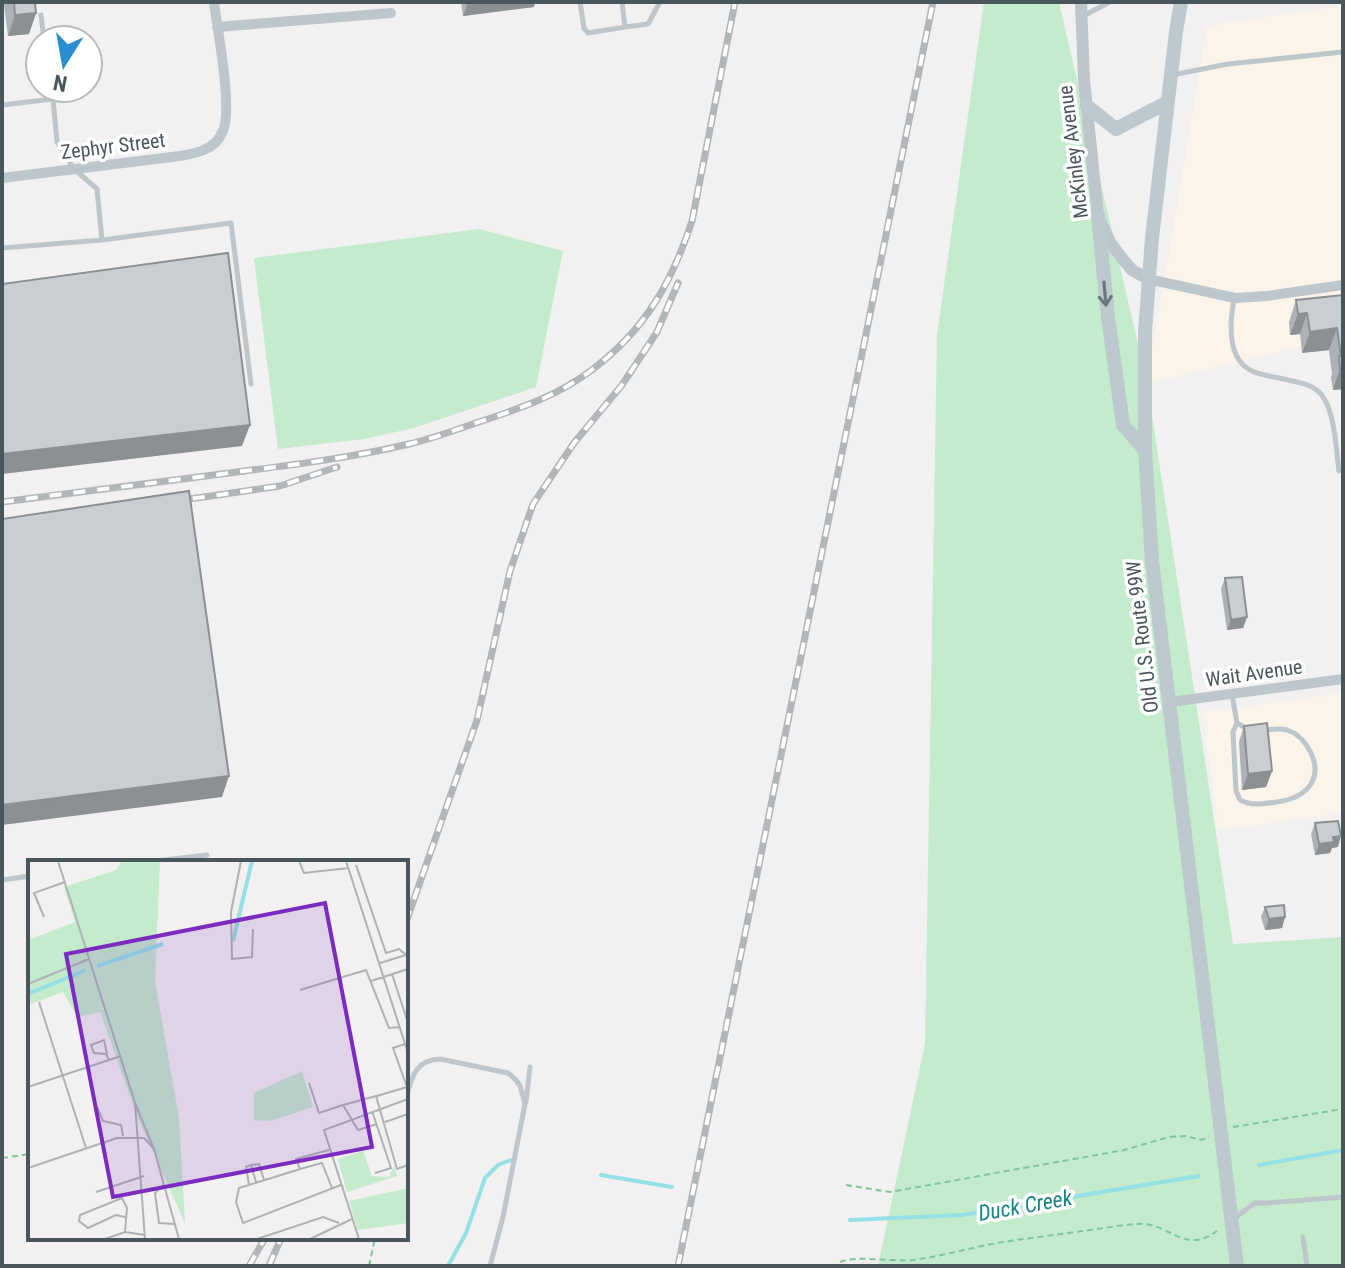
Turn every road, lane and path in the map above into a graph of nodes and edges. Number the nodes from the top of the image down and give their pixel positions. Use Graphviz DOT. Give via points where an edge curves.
graph roads {
  1 [pos="214,2"];
  2 [pos="580,2"];
  3 [pos="622,2"];
  4 [pos="660,2"];
  5 [pos="1081,2"];
  6 [pos="1110,2"];
  7 [pos="1181,2"];
  8 [pos="390,8"];
  9 [pos="41,15"];
  10 [pos="1082,17"];
  11 [pos="42,24"];
  12 [pos="217,27"];
  13 [pos="625,27"];
  14 [pos="1343,52"];
  15 [pos="1171,75"];
  16 [pos="24,102"];
  17 [pos="1168,102"];
  18 [pos="53,104"];
  19 [pos="2,105"];
  20 [pos="1087,106"];
  21 [pos="74,169"];
  22 [pos="2,178"];
  23 [pos="1098,216"];
  24 [pos="102,240"];
  25 [pos="2,248"];
  26 [pos="1148,279"];
  27 [pos="1343,285"];
  28 [pos="1235,298"];
  29 [pos="251,384"];
  30 [pos="1145,450"];
  31 [pos="1339,471"];
  32 [pos="1343,679"];
  33 [pos="1232,694"];
  34 [pos="1170,702"];
  35 [pos="1237,723"];
  36 [pos="207,855"];
  37 [pos="164,860"];
  38 [pos="28,876"];
  39 [pos="2,880"];
  40 [pos="530,1067"];
  41 [pos="408,1091"];
  42 [pos="525,1104"];
  43 [pos="1343,1109"];
  44 [pos="1221,1129"];
  45 [pos="28,1154"];
  46 [pos="2,1158"];
  47 [pos="846,1185"];
  48 [pos="1343,1197"];
  49 [pos="1232,1219"];
  50 [pos="1303,1237"];
  51 [pos="375,1240"];
  52 [pos="840,1262"];
  53 [pos="369,1266"];
  54 [pos="490,1266"];
  55 [pos="1237,1266"];
  56 [pos="1307,1266"];
  1 -- 12 [label="street"];
  2 -- 13 [label="lane" via="588,33"];
  3 -- 13 [label="lane"];
  4 -- 13 [label="lane" via="648,24"];
  5 -- 10 [label="street, McKinley Avenue"];
  6 -- 10 [label="lane"];
  7 -- 15 [label="main road, Old U.S. Route 99W"];
  8 -- 12 [label="street"];
  9 -- 11 [label="lane"];
  10 -- 20 [label="street, McKinley Avenue"];
  12 -- 21 [label="street, Zephyr Street" via="227,116 211,146 198,153"];
  14 -- 15 [label="lane"];
  15 -- 17 [label="main road, Old U.S. Route 99W"];
  16 -- 19 [label="lane"];
  17 -- 20 [label="main road" via="1116,129"];
  17 -- 26 [label="main road, Old U.S. Route 99W"];
  18 -- 21 [label="lane" via="57,142"];
  20 -- 23 [label="street, McKinley Avenue"];
  21 -- 22 [label="street, Zephyr Street"];
  21 -- 24 [label="lane" via="97,189"];
  23 -- 26 [label="street, McKinley Avenue" via="1121,257"];
  23 -- 30 [label="main road, one-way" via="1123,425"];
  24 -- 25 [label="lane"];
  24 -- 29 [label="lane" via="231,223"];
  26 -- 28 [label="street"];
  26 -- 30 [label="main road, Old U.S. Route 99W"];
  27 -- 28 [label="street"];
  28 -- 31 [label="lane" via="1231,332 1237,355 1253,371 1311,385 1320,393 1330,412"];
  30 -- 34 [label="main road, Old U.S. Route 99W"];
  32 -- 33 [label="street, Wait Avenue"];
  33 -- 34 [label="street, Wait Avenue"];
  33 -- 35 [label="lane"];
  34 -- 44 [label="main road, Old U.S. Route 99W"];
  35 -- 35 [label="lane" via="1253,731 1296,734 1314,761 1311,785 1284,801 1240,800 1233,741"];
  36 -- 37 [label="lane"];
  38 -- 39 [label="lane"];
  40 -- 42 [label="lane"];
  41 -- 42 [label="lane" via="417,1067 440,1059 508,1073 520,1086"];
  42 -- 54 [label="lane"];
  43 -- 44 [label="path"];
  44 -- 47 [label="path" via="1202,1140 1169,1137 902,1190"];
  44 -- 49 [label="main road, Old U.S. Route 99W"];
  45 -- 46 [label="path"];
  48 -- 49 [label="lane" via="1255,1203"];
  49 -- 52 [label="path" via="1208,1237 1188,1241 1140,1223 910,1260"];
  49 -- 55 [label="main road, Old U.S. Route 99W"];
  50 -- 56 [label="lane"];
  51 -- 53 [label="path"];
}
